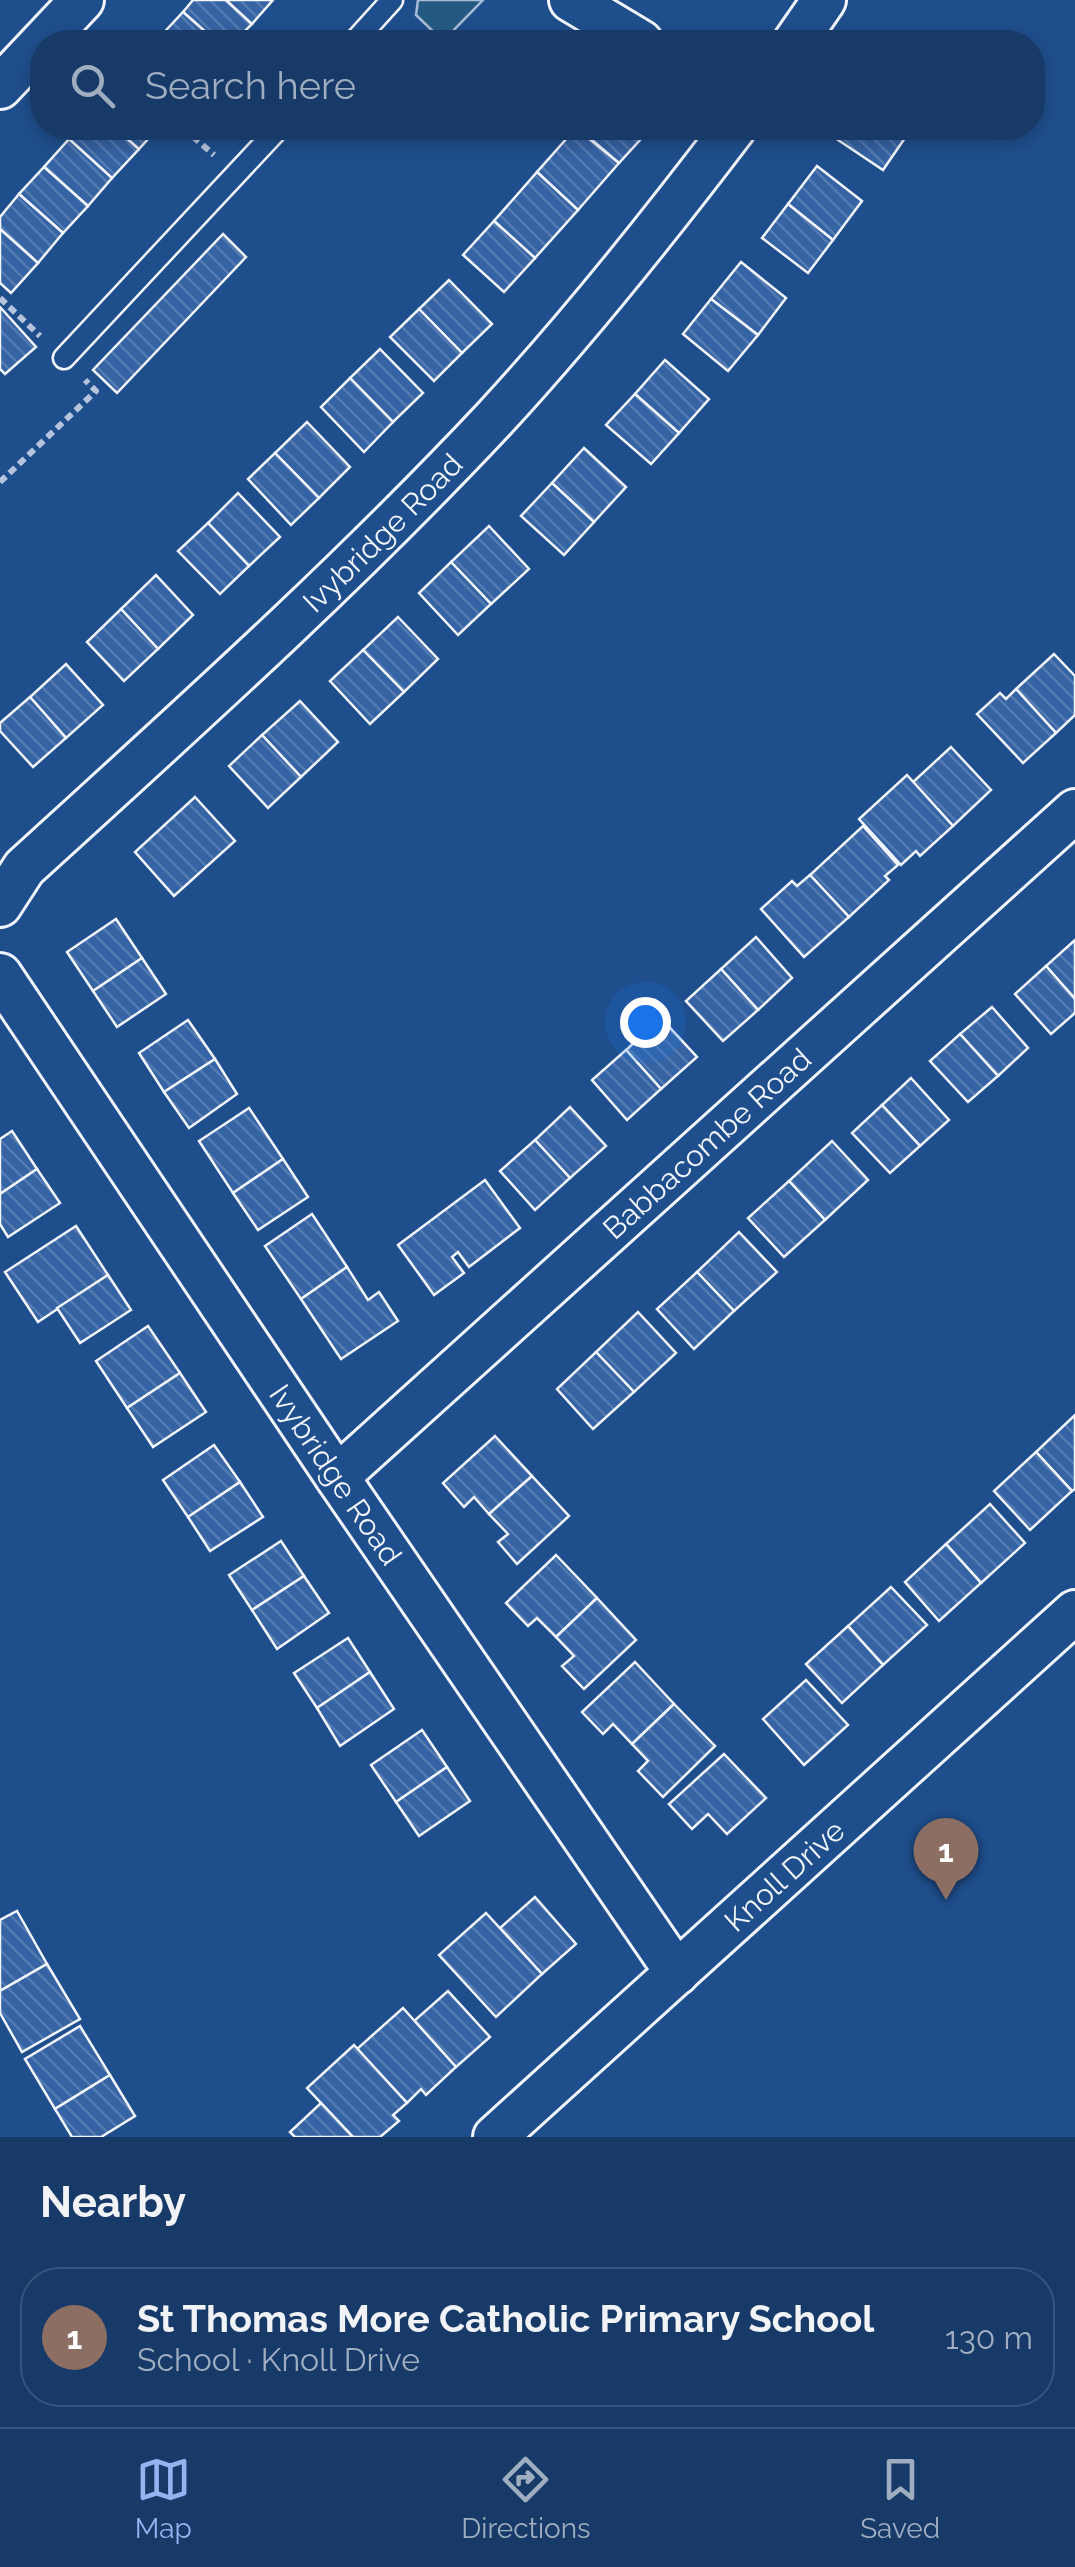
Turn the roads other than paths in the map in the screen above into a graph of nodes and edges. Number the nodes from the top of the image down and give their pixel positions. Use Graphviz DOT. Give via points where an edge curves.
graph roads {
  1 [pos="82,0"];
  2 [pos="392,0"];
  3 [pos="571,0"];
  4 [pos="824,0"];
  5 [pos="54,30"];
  6 [pos="365,30"];
  7 [pos="621,30"];
  8 [pos="803,30"];
  9 [pos="30,55"];
  10 [pos="0,87"];
  11 [pos="268,140"];
  12 [pos="725,140"];
  13 [pos="64,358"];
  14 [pos="1075,811"];
  15 [pos="0,905"];
  16 [pos="0,974"];
  17 [pos="337,1476"];
  18 [pos="1075,1612"];
  19 [pos="677,1973"];
  20 [pos="495,2137"];
  1 -- 5 [label="street"];
  2 -- 6 [label="lane"];
  3 -- 7 [label="street"];
  4 -- 8 [label="street"];
  9 -- 10 [label="street"];
  11 -- 13 [label="lane"];
  12 -- 15 [label="street, Ivybridge Road" via="494,418 282,633 24,868"];
  14 -- 17 [label="street, Babbacombe Road"];
  16 -- 17 [label="street, Ivybridge Road"];
  17 -- 19 [label="street, Ivybridge Road"];
  18 -- 19 [label="street, Knoll Drive"];
  19 -- 20 [label="street, Knoll Drive"];
}
